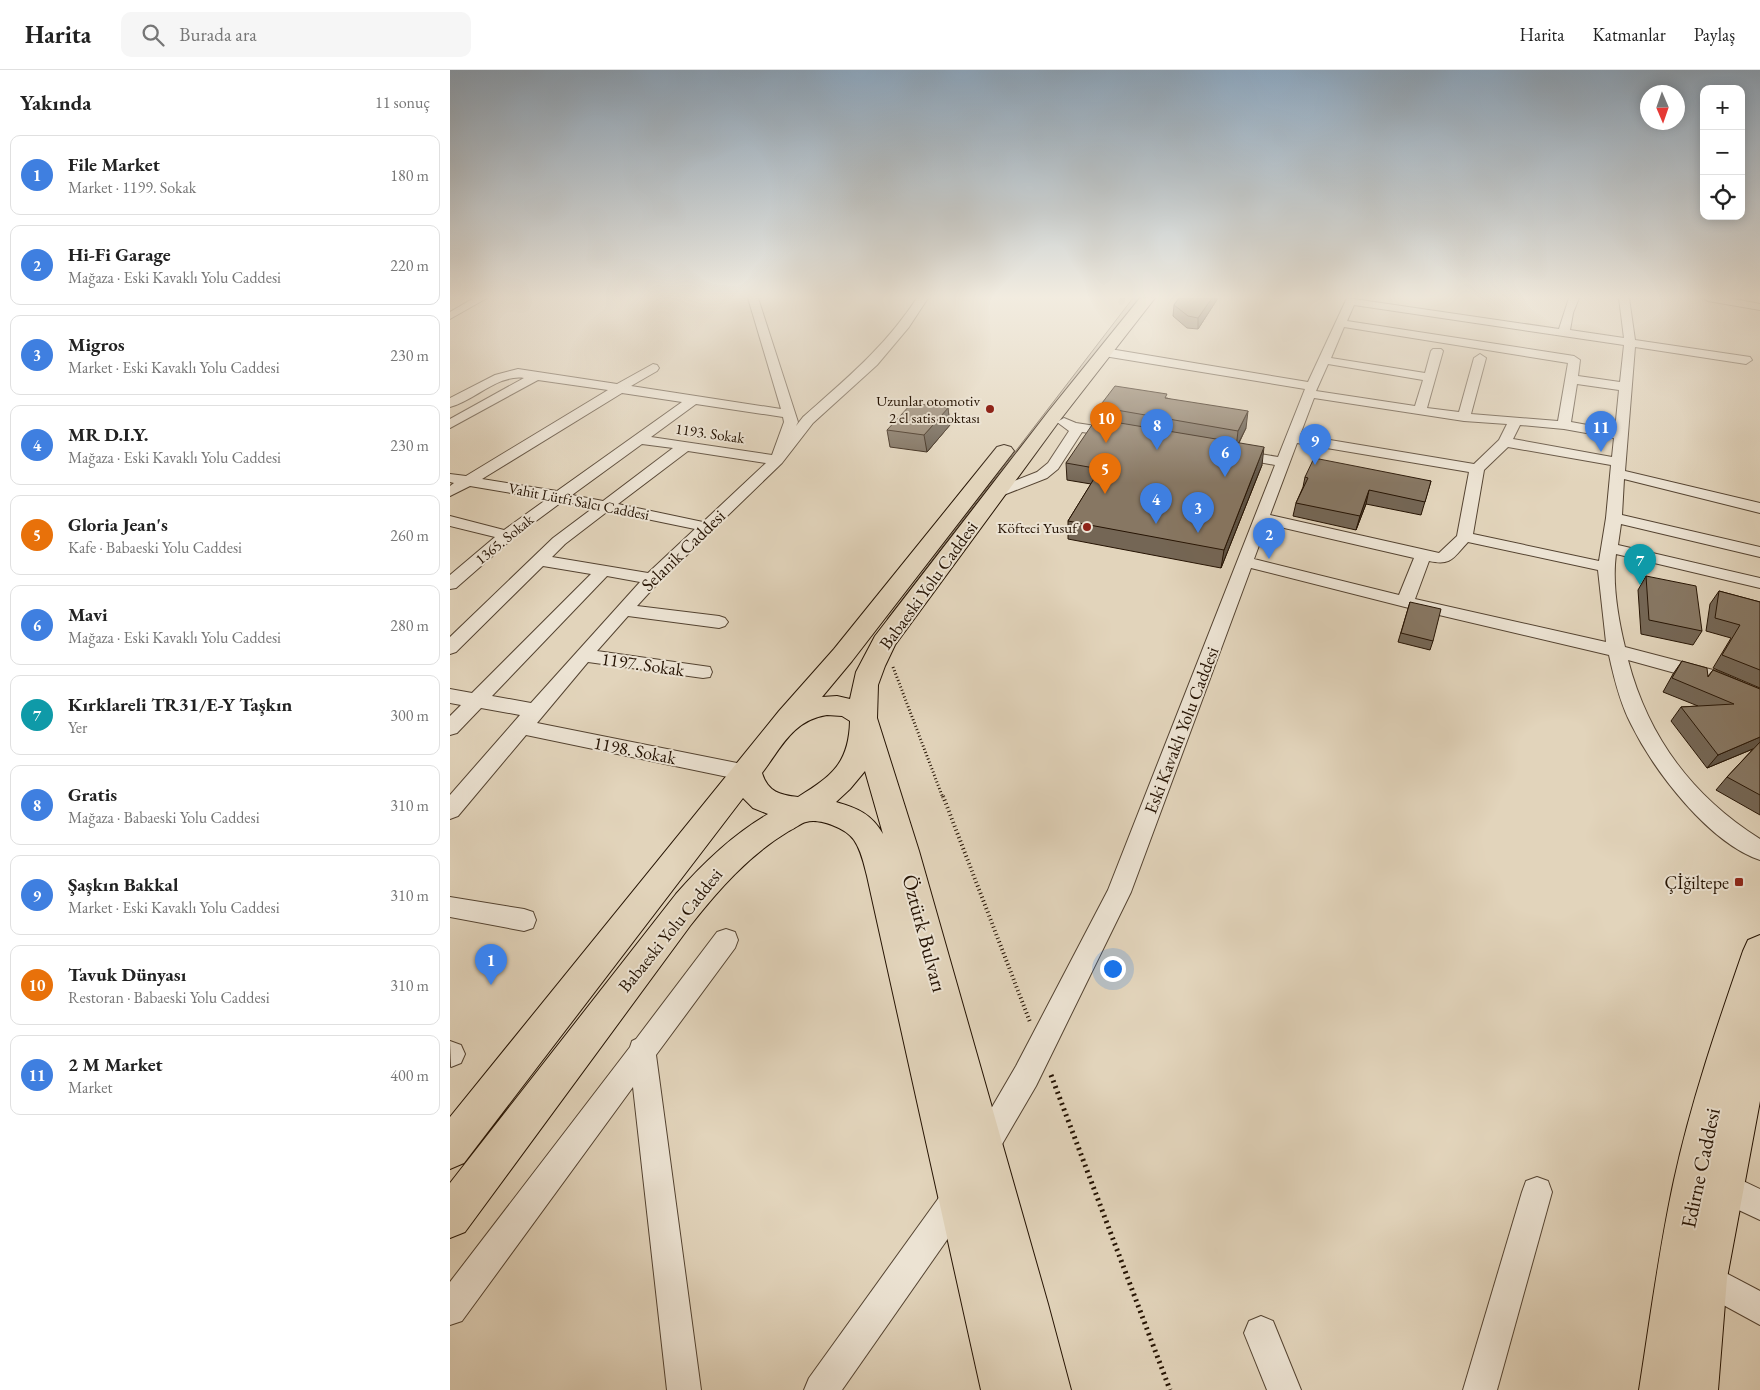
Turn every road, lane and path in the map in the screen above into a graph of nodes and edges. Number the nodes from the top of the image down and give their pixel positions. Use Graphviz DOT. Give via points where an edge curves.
graph roads {
  1 [pos="772,360"];
  2 [pos="875,360"];
  3 [pos="1078,360"];
  4 [pos="1099,360"];
  5 [pos="1145,360"];
  6 [pos="1324,360"];
  7 [pos="1434,360"];
  8 [pos="1480,360"];
  9 [pos="1571,360"];
  10 [pos="1629,360"];
  11 [pos="653,368"];
  12 [pos="1568,374"];
  13 [pos="536,376"];
  14 [pos="1429,377"];
  15 [pos="1627,388"];
  16 [pos="619,389"];
  17 [pos="1310,390"];
  18 [pos="693,400"];
  19 [pos="450,404"];
  20 [pos="1420,410"];
  21 [pos="788,414"];
  22 [pos="1464,417"];
  23 [pos="1063,421"];
  24 [pos="1515,421"];
  25 [pos="450,424"];
  26 [pos="1564,425"];
  27 [pos="1126,435"];
  28 [pos="1621,435"];
  29 [pos="1292,438"];
  30 [pos="638,439"];
  31 [pos="1506,442"];
  32 [pos="684,446"];
  33 [pos="1228,452"];
  34 [pos="777,460"];
  35 [pos="1284,462"];
  36 [pos="1617,468"];
  37 [pos="1477,469"];
  38 [pos="450,478"];
  39 [pos="470,480"];
  40 [pos="450,492"];
  41 [pos="558,496"];
  42 [pos="606,506"];
  43 [pos="1760,508"];
  44 [pos="1261,518"];
  45 [pos="1614,518"];
  46 [pos="450,521"];
  47 [pos="707,527"];
  48 [pos="507,534"];
  49 [pos="1465,538"];
  50 [pos="1611,548"];
  51 [pos="1760,552"];
  52 [pos="1423,556"];
  53 [pos="539,560"];
  54 [pos="1245,562"];
  55 [pos="1606,567"];
  56 [pos="604,570"];
  57 [pos="652,579"];
  58 [pos="1760,583"];
  59 [pos="450,584"];
  60 [pos="1405,602"];
  61 [pos="623,610"];
  62 [pos="719,622"];
  63 [pos="452,645"];
  64 [pos="1618,651"];
  65 [pos="583,655"];
  66 [pos="892,663"];
  67 [pos="703,672"];
  68 [pos="450,696"];
  69 [pos="1760,698"];
  70 [pos="477,699"];
  71 [pos="536,711"];
  72 [pos="863,717"];
  73 [pos="789,718"];
  74 [pos="522,727"];
  75 [pos="450,728"];
  76 [pos="747,773"];
  77 [pos="803,808"];
  78 [pos="450,810"];
  79 [pos="1760,851"];
  80 [pos="450,908"];
  81 [pos="524,920"];
  82 [pos="726,940"];
  83 [pos="1760,951"];
  84 [pos="1760,1027"];
  85 [pos="1040,1048"];
  86 [pos="642,1050"];
  87 [pos="450,1149"];
  88 [pos="983,1149"];
  89 [pos="1724,1187"];
  90 [pos="1536,1192"];
  91 [pos="958,1198"];
  92 [pos="1760,1205"];
  93 [pos="450,1217"];
  94 [pos="1705,1278"];
  95 [pos="450,1309"];
  96 [pos="1760,1309"];
  97 [pos="1261,1332"];
  98 [pos="684,1390"];
  99 [pos="821,1390"];
  100 [pos="1005,1390"];
  101 [pos="1047,1390"];
  102 [pos="1170,1390"];
  103 [pos="1284,1390"];
  104 [pos="1480,1390"];
  105 [pos="1663,1390"];
  106 [pos="1694,1390"];
  1 -- 21 [label="street"];
  2 -- 34 [label="street, Selanik Caddesi" via="808,420"];
  3 -- 73 [label="highway, Babaeski Yolu Caddesi"];
  4 -- 23 [label="highway, Babaeski Yolu Caddesi"];
  5 -- 17 [label="street"];
  6 -- 14 [label="street"];
  6 -- 17 [label="street, Eski Kavaklı Yolu Caddesi"];
  7 -- 14 [label="street"];
  8 -- 22 [label="street"];
  9 -- 12 [label="street" via="1574,360"];
  10 -- 15 [label="street"];
  11 -- 16 [label="street"];
  12 -- 15 [label="street"];
  12 -- 26 [label="street"];
  13 -- 16 [label="street"];
  13 -- 19 [label="street" via="518,373 499,378"];
  13 -- 25 [label="street"];
  14 -- 20 [label="street"];
  15 -- 28 [label="street"];
  16 -- 18 [label="street"];
  16 -- 39 [label="street"];
  17 -- 20 [label="street"];
  17 -- 29 [label="street, Eski Kavaklı Yolu Caddesi"];
  18 -- 21 [label="street"];
  18 -- 30 [label="street, 1365. Sokak"];
  20 -- 22 [label="street"];
  21 -- 34 [label="street" via="791,422"];
  22 -- 24 [label="street"];
  23 -- 27 [label="street"];
  23 -- 72 [label="highway, Babaeski Yolu Caddesi" via="996,493 884,642 868,675"];
  24 -- 26 [label="street"];
  24 -- 31 [label="street"];
  26 -- 28 [label="street"];
  28 -- 36 [label="street"];
  29 -- 35 [label="street, Eski Kavaklı Yolu Caddesi"];
  29 -- 37 [label="street"];
  30 -- 32 [label="street, 1193. Sokak"];
  30 -- 41 [label="street, 1365. Sokak"];
  31 -- 36 [label="street"];
  31 -- 37 [label="street"];
  32 -- 34 [label="street, 1193. Sokak"];
  32 -- 42 [label="street"];
  33 -- 35 [label="street"];
  34 -- 47 [label="street, Selanik Caddesi"];
  35 -- 44 [label="street, Eski Kavaklı Yolu Caddesi"];
  36 -- 43 [label="street"];
  36 -- 45 [label="street"];
  37 -- 49 [label="street"];
  38 -- 39 [label="street, Vahit Lütfi Salcı Caddesi"];
  39 -- 40 [label="street"];
  39 -- 41 [label="street, Vahit Lütfi Salcı Caddesi"];
  41 -- 42 [label="street, Vahit Lütfi Salcı Caddesi"];
  41 -- 48 [label="street, 1365. Sokak"];
  42 -- 47 [label="street, Vahit Lütfi Salcı Caddesi"];
  42 -- 53 [label="street" via="558,541"];
  44 -- 52 [label="street"];
  44 -- 54 [label="street, Eski Kavaklı Yolu Caddesi"];
  45 -- 50 [label="street"];
  45 -- 51 [label="street"];
  46 -- 48 [label="street"];
  47 -- 57 [label="street, Selanik Caddesi"];
  48 -- 59 [label="street, 1365. Sokak"];
  49 -- 52 [label="street" via="1442,559"];
  49 -- 55 [label="street"];
  50 -- 55 [label="street"];
  50 -- 58 [label="street"];
  52 -- 60 [label="street"];
  53 -- 56 [label="street"];
  53 -- 63 [label="street"];
  54 -- 60 [label="street"];
  54 -- 85 [label="street, Eski Kavaklı Yolu Caddesi" via="1118,892"];
  55 -- 64 [label="street" via="1612,630"];
  56 -- 57 [label="street"];
  56 -- 70 [label="street"];
  57 -- 61 [label="street, Selanik Caddesi"];
  60 -- 64 [label="street"];
  61 -- 62 [label="street"];
  61 -- 65 [label="street, Selanik Caddesi"];
  64 -- 69 [label="street" via="1710,676"];
  64 -- 79 [label="street" via="1640,723 1660,759 1709,813"];
  65 -- 67 [label="street, 1197. Sokak"];
  65 -- 71 [label="street, Selanik Caddesi"];
  66 -- 85 [label="path"];
  68 -- 70 [label="street"];
  70 -- 71 [label="street"];
  70 -- 75 [label="street"];
  71 -- 74 [label="street, Selanik Caddesi"];
  72 -- 73 [label="highway" via="850,708 827,706 806,709"];
  72 -- 77 [label="highway, Babaeski Yolu Caddesi" via="862,746 849,772"];
  72 -- 88 [label="highway, Öztürk Bulvarı" via="903,851"];
  73 -- 76 [label="highway, Babaeski Yolu Caddesi"];
  74 -- 76 [label="street, 1198. Sokak"];
  74 -- 78 [label="street, Selanik Caddesi"];
  76 -- 77 [label="highway" via="751,788 765,801 776,806"];
  76 -- 87 [label="highway, Babaeski Yolu Caddesi"];
  77 -- 91 [label="highway, Öztürk Bulvarı" via="852,820 862,827 876,855"];
  77 -- 93 [label="highway, Babaeski Yolu Caddesi" via="746,845 709,878"];
  80 -- 81 [label="street"];
  82 -- 86 [label="street"];
  83 -- 105 [label="highway, Edirne Caddesi" via="1725,1055 1700,1152"];
  84 -- 89 [label="highway, Edirne Caddesi" via="1739,1107"];
  85 -- 88 [label="street, Eski Kavaklı Yolu Caddesi"];
  85 -- 102 [label="path"];
  86 -- 95 [label="street"];
  86 -- 98 [label="street"];
  88 -- 91 [label="street"];
  88 -- 101 [label="highway, Öztürk Bulvarı"];
  89 -- 92 [label="street"];
  89 -- 94 [label="highway, Edirne Caddesi"];
  90 -- 104 [label="street"];
  91 -- 99 [label="street"];
  91 -- 100 [label="highway, Öztürk Bulvarı"];
  94 -- 96 [label="street"];
  94 -- 106 [label="highway, Edirne Caddesi"];
  97 -- 103 [label="street"];
}
